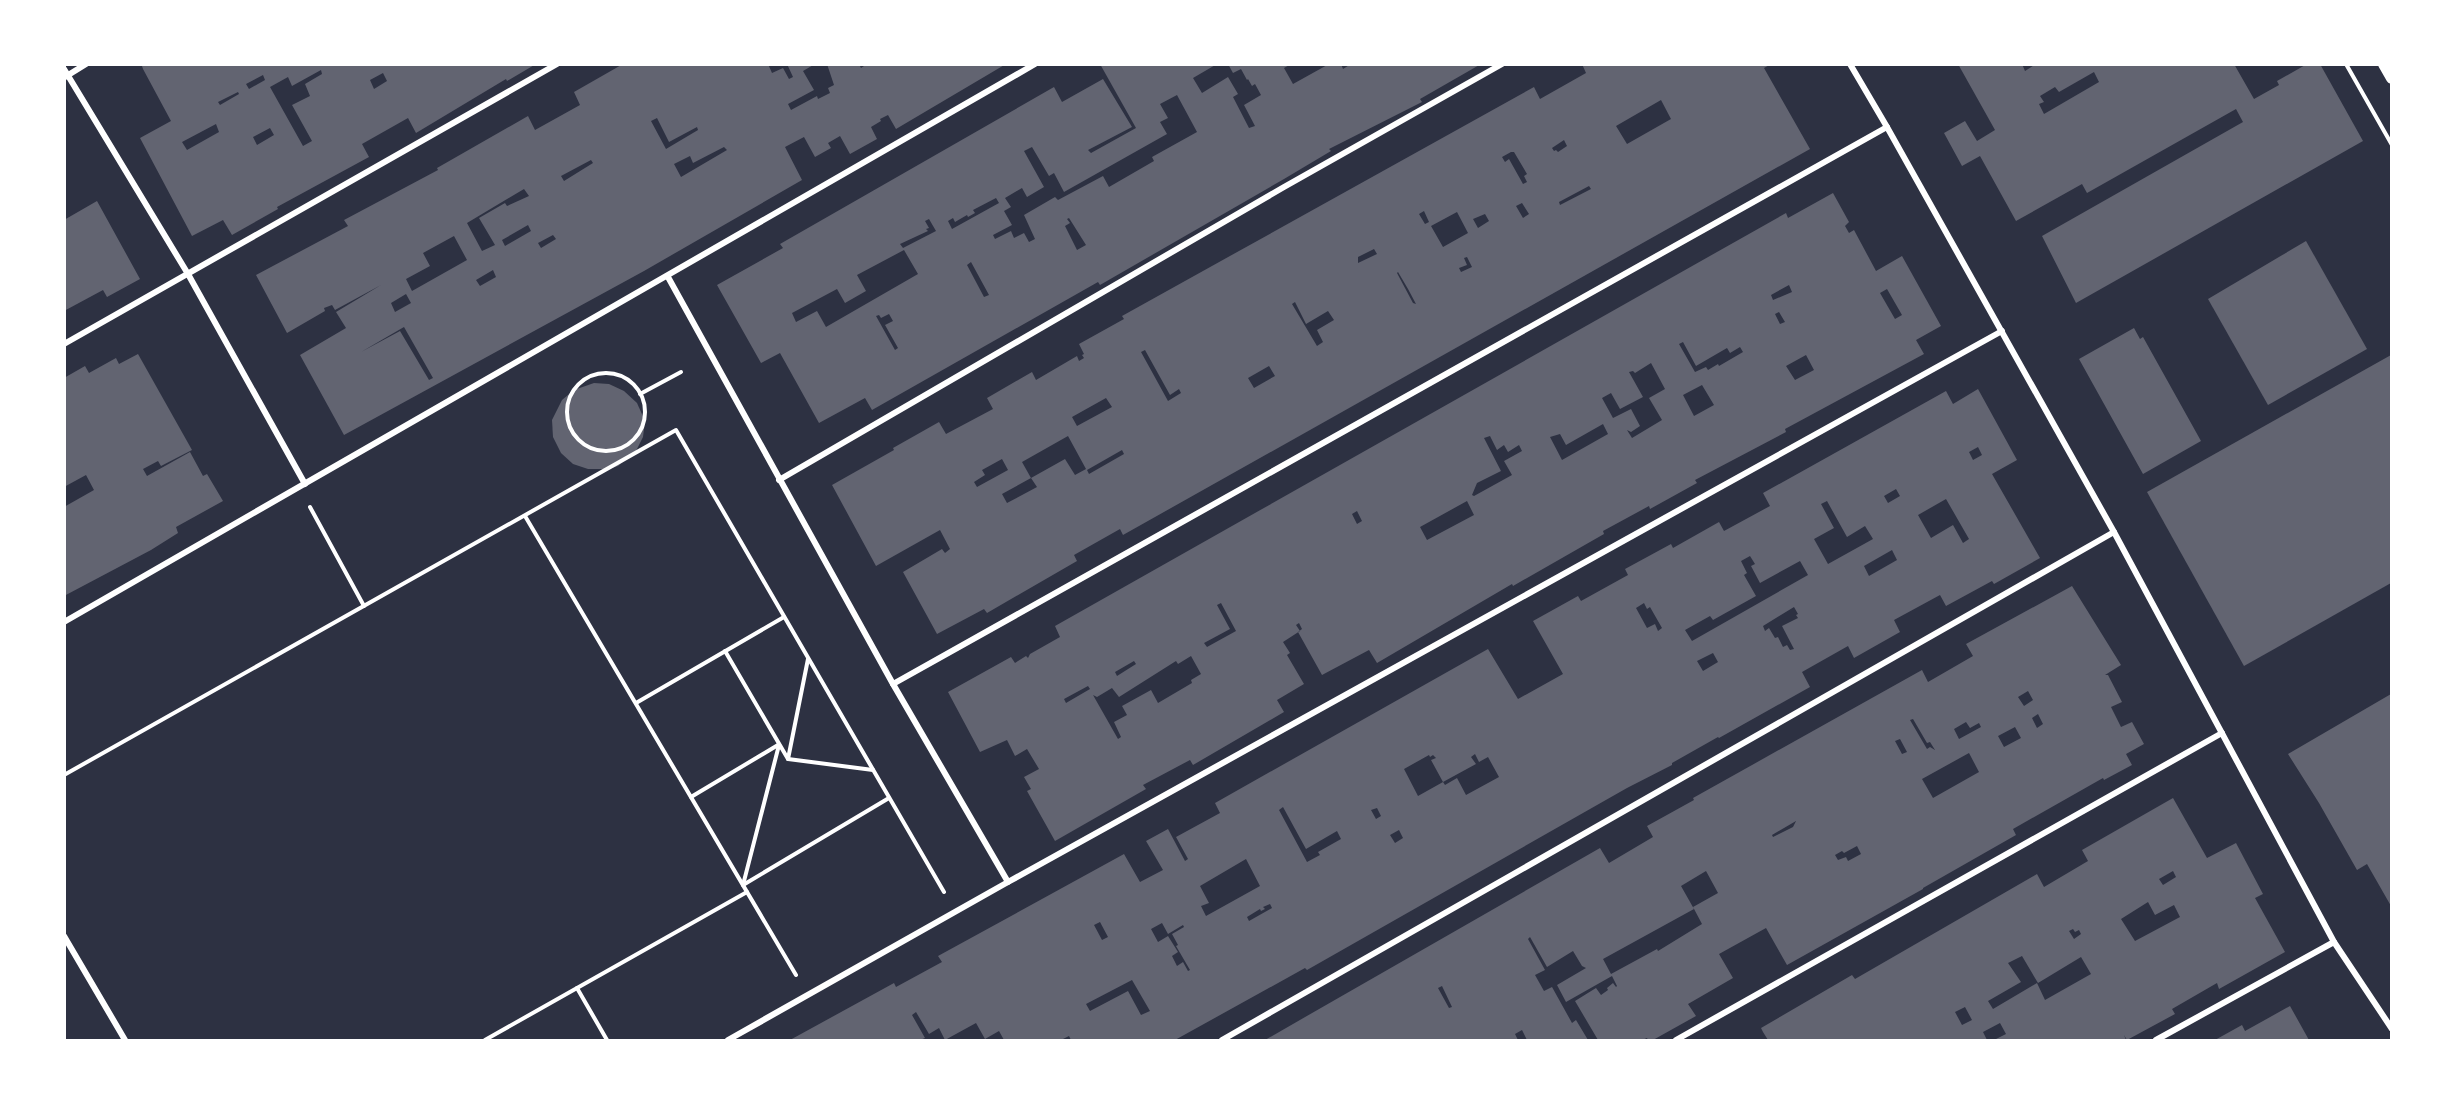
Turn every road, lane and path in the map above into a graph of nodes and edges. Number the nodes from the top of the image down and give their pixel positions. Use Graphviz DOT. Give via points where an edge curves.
graph roads {
  1 [pos="86,64"];
  2 [pos="557,64"];
  3 [pos="1035,64"];
  4 [pos="1502,64"];
  5 [pos="1850,64"];
  6 [pos="2346,64"];
  7 [pos="2384,64"];
  8 [pos="66,74"];
  9 [pos="2391,78"];
  10 [pos="1887,127"];
  11 [pos="2391,145"];
  12 [pos="188,274"];
  13 [pos="668,277"];
  14 [pos="2002,331"];
  15 [pos="64,344"];
  16 [pos="681,372"];
  17 [pos="640,394"];
  18 [pos="779,480"];
  19 [pos="304,484"];
  20 [pos="308,504"];
  21 [pos="525,516"];
  22 [pos="2114,532"];
  23 [pos="364,606"];
  24 [pos="784,617"];
  25 [pos="64,622"];
  26 [pos="726,651"];
  27 [pos="808,659"];
  28 [pos="893,684"];
  29 [pos="636,703"];
  30 [pos="2222,733"];
  31 [pos="780,745"];
  32 [pos="788,759"];
  33 [pos="873,770"];
  34 [pos="64,775"];
  35 [pos="691,797"];
  36 [pos="889,798"];
  37 [pos="1008,882"];
  38 [pos="743,885"];
  39 [pos="747,892"];
  40 [pos="944,892"];
  41 [pos="64,936"];
  42 [pos="2334,942"];
  43 [pos="797,977"];
  44 [pos="577,988"];
  45 [pos="2391,1029"];
  46 [pos="125,1041"];
  47 [pos="485,1041"];
  48 [pos="607,1041"];
  49 [pos="728,1041"];
  50 [pos="1222,1041"];
  51 [pos="1676,1041"];
  52 [pos="2156,1041"];
  1 -- 8 [label="street"];
  2 -- 12 [label="street"];
  3 -- 13 [label="street"];
  4 -- 18 [label="street"];
  5 -- 10 [label="street"];
  6 -- 11 [label="path"];
  7 -- 9 [label="main road"];
  8 -- 12 [label="street"];
  10 -- 14 [label="street"];
  10 -- 28 [label="street"];
  12 -- 15 [label="street"];
  12 -- 19 [label="street"];
  13 -- 18 [label="street"];
  13 -- 19 [label="street"];
  14 -- 22 [label="street"];
  14 -- 37 [label="street"];
  16 -- 17 [label="path"];
  17 -- 17 [label="path" via="628,379 616,374 602,372 590,376 571,394 567,420 581,442 591,448 616,449 627,444 643,424 645,412"];
  18 -- 28 [label="street"];
  19 -- 25 [label="street"];
  20 -- 23 [label="path"];
  21 -- 23 [label="path"];
  21 -- 24 [label="path" via="676,430"];
  21 -- 29 [label="path"];
  22 -- 30 [label="street"];
  22 -- 50 [label="street"];
  23 -- 34 [label="path"];
  24 -- 26 [label="path"];
  24 -- 27 [label="path"];
  26 -- 29 [label="path"];
  26 -- 31 [label="path"];
  27 -- 32 [label="path"];
  27 -- 33 [label="path"];
  28 -- 37 [label="street"];
  29 -- 35 [label="path"];
  30 -- 42 [label="street"];
  30 -- 51 [label="street"];
  31 -- 32 [label="path"];
  31 -- 35 [label="path"];
  31 -- 38 [label="path"];
  32 -- 33 [label="path"];
  33 -- 36 [label="path"];
  35 -- 38 [label="path"];
  36 -- 38 [label="path"];
  36 -- 40 [label="path"];
  37 -- 49 [label="street"];
  38 -- 39 [label="path"];
  39 -- 43 [label="path"];
  39 -- 44 [label="path"];
  41 -- 46 [label="street"];
  42 -- 45 [label="street"];
  42 -- 52 [label="street"];
  44 -- 47 [label="path"];
  44 -- 48 [label="path"];
}
